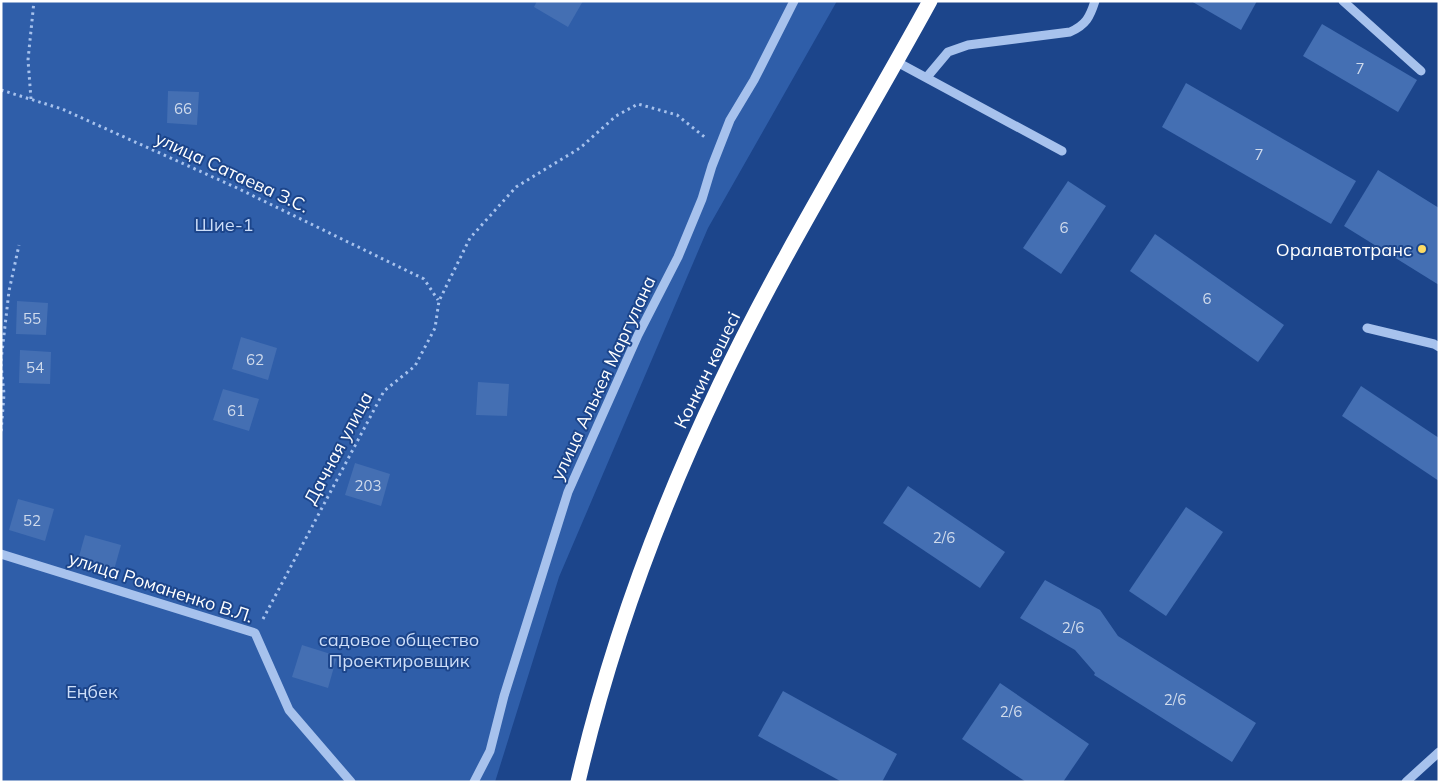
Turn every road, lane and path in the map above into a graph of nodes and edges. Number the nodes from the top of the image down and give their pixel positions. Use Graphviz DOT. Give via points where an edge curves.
graph roads {
  1 [pos="34,1"];
  2 [pos="794,1"];
  3 [pos="930,1"];
  4 [pos="1095,1"];
  5 [pos="1344,1"];
  6 [pos="897,62"];
  7 [pos="1421,71"];
  8 [pos="927,78"];
  9 [pos="1,90"];
  10 [pos="31,99"];
  11 [pos="719,148"];
  12 [pos="1062,151"];
  13 [pos="19,245"];
  14 [pos="439,301"];
  15 [pos="1367,328"];
  16 [pos="1439,347"];
  17 [pos="1,363"];
  18 [pos="1,433"];
  19 [pos="1,554"];
  20 [pos="255,633"];
  21 [pos="1439,752"];
  22 [pos="351,782"];
  23 [pos="474,782"];
  24 [pos="578,782"];
  25 [pos="1406,782"];
  1 -- 10 [label="path" via="28,60"];
  2 -- 11 [label="street, улица Алькея Маргулана" via="730,120"];
  3 -- 6 [label="highway, Конкин көшесі"];
  4 -- 8 [label="street" via="1090,17 1082,27 1070,32 968,45 948,52"];
  5 -- 7 [label="street"];
  6 -- 8 [label="street"];
  6 -- 24 [label="highway, Конкин көшесі" via="768,290 681,467 645,558 605,675"];
  8 -- 12 [label="street"];
  9 -- 10 [label="path, улица Сатаева З.С."];
  10 -- 14 [label="path, улица Сатаева З.С." via="62,109 234,187 424,279"];
  11 -- 14 [label="path, Дачная улица" via="677,115 638,104 616,116 580,148 516,187 470,238"];
  11 -- 23 [label="street, улица Алькея Маргулана" via="678,257 638,335 568,492 490,751"];
  13 -- 17 [label="path" via="9,290"];
  14 -- 20 [label="path, Дачная улица" via="435,328 415,366 384,391"];
  15 -- 16 [label="street"];
  17 -- 18 [label="path" via="4,394"];
  19 -- 20 [label="street, улица Романенко В.Л."];
  20 -- 22 [label="street, улица Романенко В.Л." via="289,710"];
  21 -- 25 [label="street"];
}
